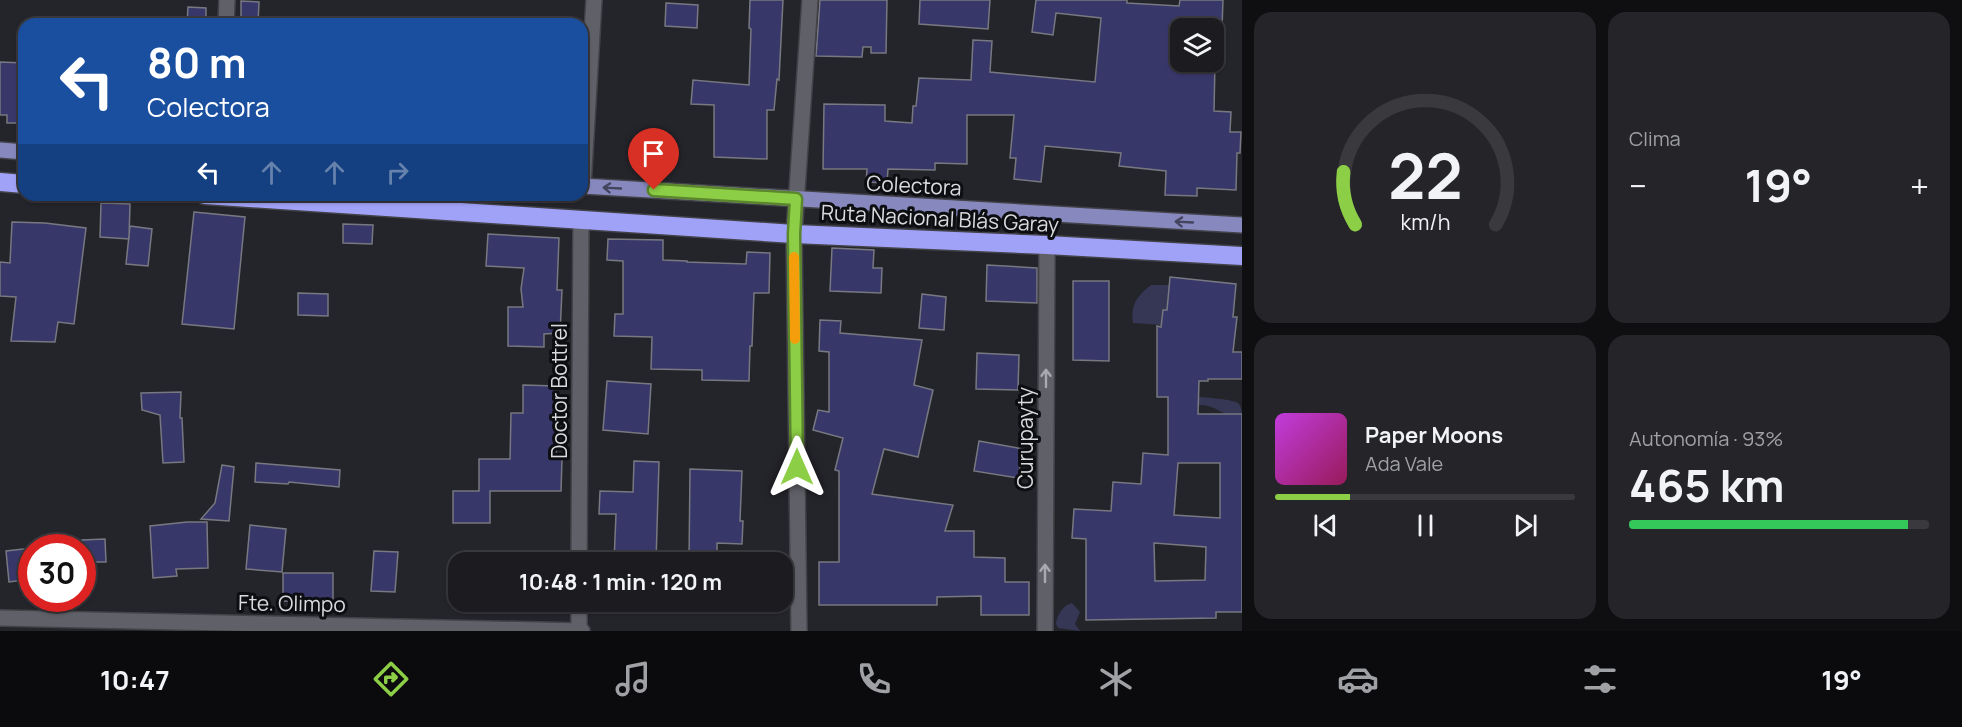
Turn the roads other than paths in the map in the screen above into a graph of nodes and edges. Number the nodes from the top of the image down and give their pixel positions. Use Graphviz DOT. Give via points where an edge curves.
graph roads {
  1 [pos="227,0"];
  2 [pos="594,0"];
  3 [pos="810,0"];
  4 [pos="226,18"];
  5 [pos="588,101"];
  6 [pos="0,150"];
  7 [pos="18,152"];
  8 [pos="0,182"];
  9 [pos="18,184"];
  10 [pos="588,186"];
  11 [pos="796,199"];
  12 [pos="298,201"];
  13 [pos="581,219"];
  14 [pos="1242,225"];
  15 [pos="794,234"];
  16 [pos="1047,245"];
  17 [pos="1242,256"];
  18 [pos="579,552"];
  19 [pos="579,612"];
  20 [pos="0,618"];
  21 [pos="580,631"];
  22 [pos="799,631"];
  23 [pos="1045,631"];
  1 -- 4 [label="street"];
  2 -- 5 [label="street"];
  3 -- 11 [label="street"];
  6 -- 7 [label="main road"];
  8 -- 9 [label="highway"];
  11 -- 10 [label="main road, Colectora, one-way"];
  14 -- 11 [label="main road, Colectora, one-way"];
  11 -- 15 [label="street"];
  12 -- 13 [label="highway, Ruta Nacional Blás Garay"];
  13 -- 15 [label="highway, Ruta Nacional Blás Garay"];
  13 -- 18 [label="street, Doctor Bottrel"];
  15 -- 16 [label="highway, Ruta Nacional Blás Garay"];
  15 -- 22 [label="street"];
  16 -- 17 [label="highway, Ruta Nacional Blás Garay"];
  23 -- 16 [label="street, Curupayty, one-way"];
  19 -- 21 [label="street"];
  20 -- 21 [label="street, Fte. Olimpo"];
}
